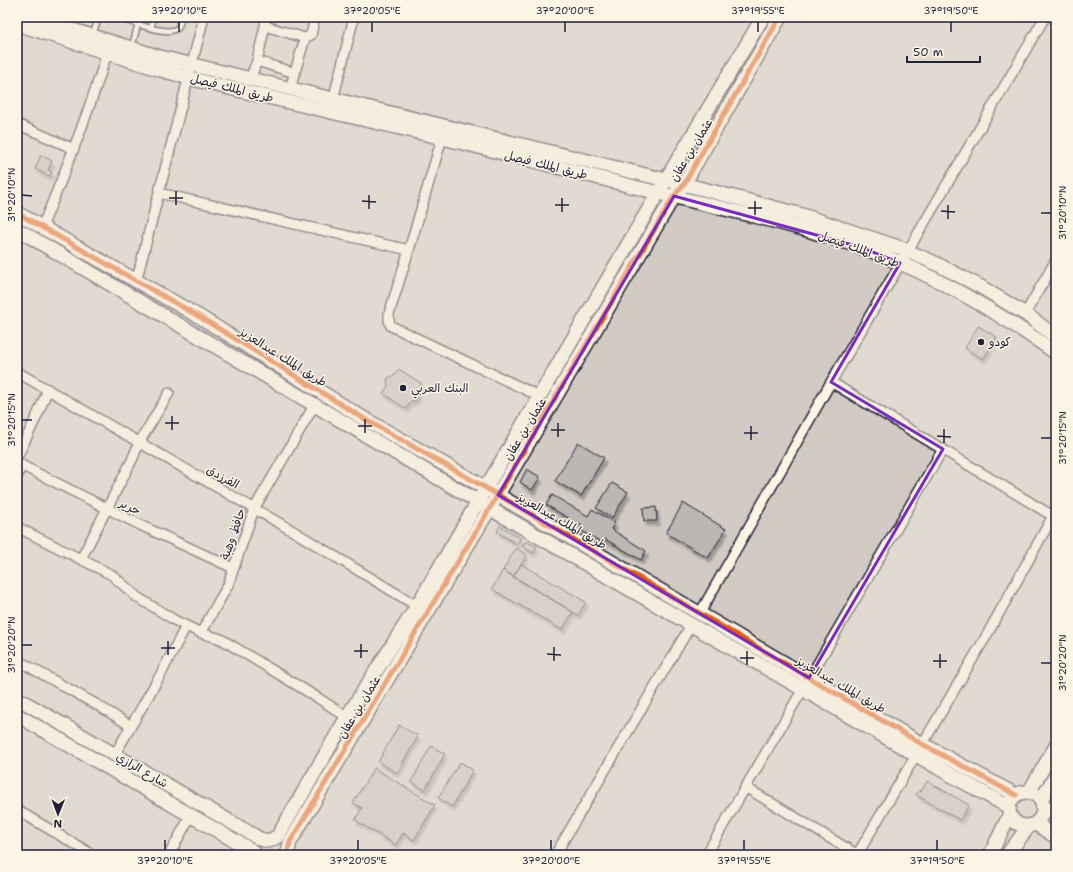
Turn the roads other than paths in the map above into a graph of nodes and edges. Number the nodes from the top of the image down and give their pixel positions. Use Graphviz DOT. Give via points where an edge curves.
graph roads {
  1 [pos="30,17"];
  2 [pos="99,17"];
  3 [pos="116,17"];
  4 [pos="154,17"];
  5 [pos="182,17"];
  6 [pos="204,17"];
  7 [pos="315,17"];
  8 [pos="354,17"];
  9 [pos="763,17"];
  10 [pos="780,17"];
  11 [pos="1045,17"];
  12 [pos="1050,17"];
  13 [pos="125,18"];
  14 [pos="1056,20"];
  15 [pos="266,21"];
  16 [pos="17,24"];
  17 [pos="138,24"];
  18 [pos="151,28"];
  19 [pos="93,37"];
  20 [pos="305,38"];
  21 [pos="132,49"];
  22 [pos="107,53"];
  23 [pos="257,61"];
  24 [pos="191,72"];
  25 [pos="295,73"];
  26 [pos="250,79"];
  27 [pos="290,89"];
  28 [pos="333,100"];
  29 [pos="17,124"];
  30 [pos="442,138"];
  31 [pos="74,149"];
  32 [pos="666,180"];
  33 [pos="684,184"];
  34 [pos="658,193"];
  35 [pos="159,194"];
  36 [pos="674,196"];
  37 [pos="17,213"];
  38 [pos="42,227"];
  39 [pos="17,229"];
  40 [pos="409,250"];
  41 [pos="908,251"];
  42 [pos="1056,260"];
  43 [pos="900,263"];
  44 [pos="136,282"];
  45 [pos="1024,314"];
  46 [pos="1056,336"];
  47 [pos="1056,353"];
  48 [pos="17,372"];
  49 [pos="831,382"];
  50 [pos="48,389"];
  51 [pos="169,393"];
  52 [pos="539,396"];
  53 [pos="315,404"];
  54 [pos="139,443"];
  55 [pos="943,449"];
  56 [pos="17,457"];
  57 [pos="19,464"];
  58 [pos="17,476"];
  59 [pos="486,488"];
  60 [pos="498,495"];
  61 [pos="477,501"];
  62 [pos="490,508"];
  63 [pos="108,509"];
  64 [pos="254,509"];
  65 [pos="1054,517"];
  66 [pos="17,527"];
  67 [pos="81,559"];
  68 [pos="233,568"];
  69 [pos="417,606"];
  70 [pos="700,613"];
  71 [pos="692,625"];
  72 [pos="186,626"];
  73 [pos="201,633"];
  74 [pos="17,660"];
  75 [pos="806,683"];
  76 [pos="17,698"];
  77 [pos="17,715"];
  78 [pos="347,717"];
  79 [pos="131,726"];
  80 [pos="1056,746"];
  81 [pos="919,749"];
  82 [pos="115,754"];
  83 [pos="1056,775"];
  84 [pos="746,787"];
  85 [pos="1022,794"];
  86 [pos="1043,804"];
  87 [pos="17,810"];
  88 [pos="1009,811"];
  89 [pos="191,815"];
  90 [pos="1056,815"];
  91 [pos="1032,825"];
  92 [pos="1056,836"];
  93 [pos="270,840"];
  94 [pos="80,852"];
  95 [pos="289,854"];
  96 [pos="93,855"];
  97 [pos="169,855"];
  98 [pos="257,855"];
  99 [pos="554,855"];
  100 [pos="706,855"];
  101 [pos="857,855"];
  102 [pos="990,855"];
  103 [pos="1007,855"];
  1 -- 19 [label="street, طريق الملك فيصل"];
  2 -- 19 [label="lane"];
  3 -- 13 [label="lane"];
  4 -- 18 [label="lane"];
  5 -- 18 [label="lane" via="175,31"];
  6 -- 24 [label="street"];
  7 -- 20 [label="street" via="311,35"];
  8 -- 28 [label="street"];
  9 -- 32 [label="street, عثمان بن عفان"];
  10 -- 33 [label="street, عثمان بن عفان"];
  11 -- 41 [label="street"];
  12 -- 14 [label="street"];
  13 -- 17 [label="lane"];
  15 -- 20 [label="street"];
  15 -- 23 [label="street"];
  16 -- 22 [label="street, طريق الملك فيصل"];
  17 -- 18 [label="lane"];
  17 -- 21 [label="lane"];
  19 -- 21 [label="street, طريق الملك فيصل"];
  20 -- 25 [label="street"];
  21 -- 24 [label="street, طريق الملك فيصل"];
  22 -- 24 [label="street, طريق الملك فيصل"];
  22 -- 31 [label="street"];
  23 -- 25 [label="street"];
  23 -- 26 [label="street"];
  24 -- 26 [label="street, طريق الملك فيصل"];
  24 -- 30 [label="street, طريق الملك فيصل"];
  24 -- 35 [label="street"];
  25 -- 27 [label="street"];
  26 -- 27 [label="street, طريق الملك فيصل"];
  27 -- 28 [label="street, طريق الملك فيصل"];
  28 -- 32 [label="street, طريق الملك فيصل"];
  29 -- 31 [label="street"];
  30 -- 34 [label="street, طريق الملك فيصل"];
  30 -- 40 [label="street"];
  31 -- 38 [label="street"];
  32 -- 33 [label="street, طريق الملك فيصل"];
  32 -- 34 [label="street, عثمان بن عفان"];
  33 -- 36 [label="street, عثمان بن عفان"];
  33 -- 41 [label="street, طريق الملك فيصل" via="802,215"];
  34 -- 36 [label="street, طريق الملك فيصل"];
  34 -- 52 [label="street, عثمان بن عفان"];
  35 -- 40 [label="street"];
  35 -- 44 [label="street"];
  36 -- 43 [label="street, طريق الملك فيصل" via="798,227"];
  36 -- 60 [label="street, عثمان بن عفان"];
  37 -- 38 [label="street, طريق الملك عبدالعزيز"];
  38 -- 44 [label="street, طريق الملك عبدالعزيز"];
  39 -- 53 [label="street, طريق الملك عبدالعزيز"];
  40 -- 52 [label="street" via="389,314 391,326"];
  41 -- 43 [label="street"];
  41 -- 45 [label="street, طريق الملك فيصل" via="981,287"];
  42 -- 45 [label="street"];
  43 -- 47 [label="street, طريق الملك فيصل" via="974,300"];
  43 -- 49 [label="street"];
  44 -- 59 [label="street, طريق الملك عبدالعزيز" via="200,317 363,418"];
  45 -- 46 [label="street, طريق الملك فيصل"];
  48 -- 50 [label="street, الفرزدق"];
  49 -- 55 [label="street"];
  49 -- 70 [label="street"];
  50 -- 54 [label="street, الفرزدق"];
  50 -- 56 [label="street"];
  51 -- 54 [label="street"];
  52 -- 59 [label="street, عثمان بن عفان"];
  53 -- 61 [label="street, طريق الملك عبدالعزيز"];
  53 -- 64 [label="street, حافظ وهبة"];
  54 -- 63 [label="street"];
  54 -- 64 [label="street, الفرزدق"];
  55 -- 65 [label="street"];
  55 -- 75 [label="street"];
  57 -- 58 [label="street"];
  57 -- 63 [label="street, جرير"];
  59 -- 60 [label="street, طريق الملك عبدالعزيز"];
  59 -- 61 [label="street, عثمان بن عفان"];
  60 -- 62 [label="street, عثمان بن عفان"];
  60 -- 70 [label="street, طريق الملك عبدالعزيز"];
  61 -- 62 [label="street, طريق الملك عبدالعزيز"];
  61 -- 69 [label="street, عثمان بن عفان"];
  62 -- 71 [label="street, طريق الملك عبدالعزيز"];
  62 -- 95 [label="street, عثمان بن عفان" via="290,842"];
  63 -- 67 [label="street"];
  63 -- 68 [label="street, جرير"];
  64 -- 68 [label="street, حافظ وهبة"];
  64 -- 69 [label="street, الفرزدق"];
  65 -- 81 [label="street"];
  66 -- 67 [label="street"];
  67 -- 72 [label="street" via="112,575 137,597"];
  68 -- 73 [label="street, حافظ وهبة" via="228,585"];
  69 -- 78 [label="street, عثمان بن عفان"];
  70 -- 75 [label="street, طريق الملك عبدالعزيز"];
  71 -- 75 [label="street, طريق الملك عبدالعزيز"];
  71 -- 99 [label="street"];
  72 -- 73 [label="street"];
  72 -- 79 [label="street"];
  73 -- 78 [label="street" via="221,639"];
  74 -- 79 [label="street"];
  75 -- 81 [label="street, طريق الملك عبدالعزيز"];
  75 -- 84 [label="street"];
  76 -- 82 [label="street, شارع الرازي"];
  77 -- 89 [label="street, شارع الرازي"];
  78 -- 93 [label="street, عثمان بن عفان" via="278,836"];
  79 -- 82 [label="street"];
  80 -- 85 [label="street"];
  81 -- 85 [label="street, طريق الملك عبدالعزيز"];
  81 -- 88 [label="street, طريق الملك عبدالعزيز"];
  81 -- 101 [label="street"];
  82 -- 93 [label="street, شارع الرازي" via="260,838"];
  83 -- 86 [label="street"];
  84 -- 100 [label="street"];
  84 -- 101 [label="street"];
  85 -- 86 [label="street" via="1037,795"];
  85 -- 88 [label="street" via="1011,800"];
  86 -- 90 [label="street"];
  86 -- 91 [label="street" via="1040,821"];
  87 -- 94 [label="street"];
  88 -- 91 [label="street" via="1018,824"];
  88 -- 102 [label="street"];
  89 -- 97 [label="street"];
  89 -- 98 [label="street, شارع الرازي"];
  91 -- 92 [label="street"];
  91 -- 103 [label="street"];
  93 -- 95 [label="street, شارع الرازي" via="285,844"];
  93 -- 98 [label="street, عثمان بن عفان" via="263,844"];
  94 -- 96 [label="street"];
}
